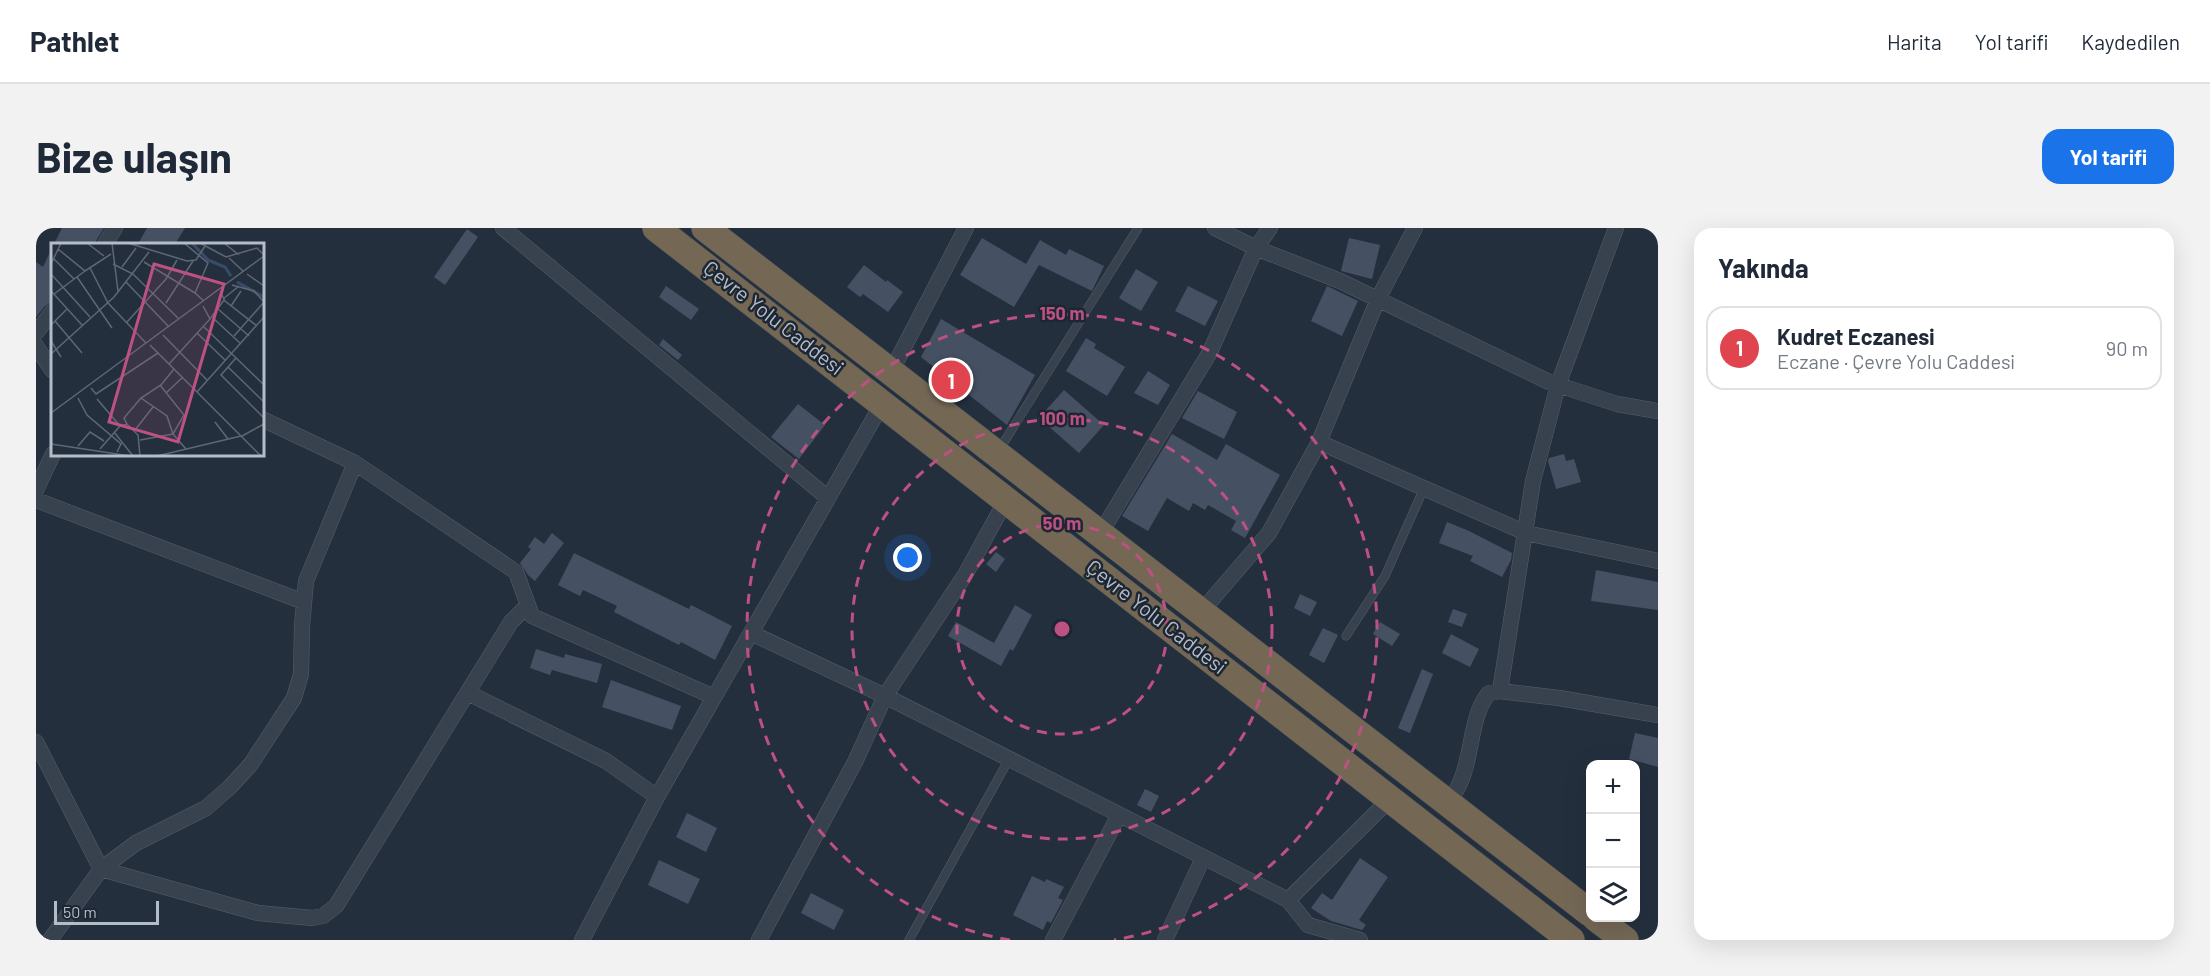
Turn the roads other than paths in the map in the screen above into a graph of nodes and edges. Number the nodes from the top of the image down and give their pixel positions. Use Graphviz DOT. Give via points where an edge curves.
graph roads {
  1 [pos="115,228"];
  2 [pos="503,228"];
  3 [pos="656,228"];
  4 [pos="705,228"];
  5 [pos="966,228"];
  6 [pos="1138,228"];
  7 [pos="1215,228"];
  8 [pos="1270,228"];
  9 [pos="1415,228"];
  10 [pos="1616,228"];
  11 [pos="106,243"];
  12 [pos="1257,248"];
  13 [pos="1378,298"];
  14 [pos="36,346"];
  15 [pos="51,368"];
  16 [pos="891,372"];
  17 [pos="1558,385"];
  18 [pos="882,404"];
  19 [pos="1658,411"];
  20 [pos="264,420"];
  21 [pos="1319,442"];
  22 [pos="996,454"];
  23 [pos="52,456"];
  24 [pos="355,463"];
  25 [pos="1424,488"];
  26 [pos="36,490"];
  27 [pos="828,498"];
  28 [pos="36,500"];
  29 [pos="1006,500"];
  30 [pos="1525,533"];
  31 [pos="1100,534"];
  32 [pos="1658,561"];
  33 [pos="304,602"];
  34 [pos="527,606"];
  35 [pos="1201,612"];
  36 [pos="751,633"];
  37 [pos="1346,636"];
  38 [pos="1500,691"];
  39 [pos="468,693"];
  40 [pos="885,696"];
  41 [pos="714,697"];
  42 [pos="1658,715"];
  43 [pos="36,742"];
  44 [pos="1009,759"];
  45 [pos="657,797"];
  46 [pos="1390,799"];
  47 [pos="1446,802"];
  48 [pos="1119,815"];
  49 [pos="1203,858"];
  50 [pos="101,869"];
  51 [pos="1288,900"];
  52 [pos="1586,910"];
  53 [pos="1601,922"];
  54 [pos="1308,925"];
  55 [pos="1568,939"];
  56 [pos="50,940"];
  57 [pos="582,940"];
  58 [pos="759,940"];
  59 [pos="909,940"];
  60 [pos="1053,940"];
  61 [pos="1164,940"];
  62 [pos="1301,940"];
  63 [pos="1360,940"];
  64 [pos="1625,940"];
  1 -- 11 [label="street"];
  2 -- 27 [label="street"];
  3 -- 18 [label="highway, Çevre Yolu Caddesi"];
  4 -- 16 [label="highway, Çevre Yolu Caddesi"];
  5 -- 16 [label="street"];
  6 -- 22 [label="lane"];
  7 -- 12 [label="street"];
  8 -- 12 [label="street"];
  9 -- 13 [label="street"];
  10 -- 17 [label="street"];
  12 -- 13 [label="street"];
  12 -- 31 [label="street" via="1210,352"];
  13 -- 17 [label="street"];
  13 -- 21 [label="street"];
  14 -- 15 [label="street"];
  16 -- 22 [label="highway, Çevre Yolu Caddesi"];
  17 -- 19 [label="street" via="1617,404"];
  17 -- 30 [label="street" via="1533,481"];
  18 -- 27 [label="street"];
  18 -- 29 [label="highway, Çevre Yolu Caddesi"];
  20 -- 24 [label="street"];
  21 -- 25 [label="street"];
  21 -- 35 [label="street" via="1269,533"];
  22 -- 31 [label="highway, Çevre Yolu Caddesi"];
  23 -- 26 [label="street"];
  24 -- 33 [label="street" via="306,581"];
  24 -- 34 [label="street" via="516,572"];
  25 -- 30 [label="street"];
  25 -- 37 [label="lane" via="1385,576"];
  27 -- 36 [label="street"];
  28 -- 33 [label="street"];
  29 -- 40 [label="street" via="965,575"];
  29 -- 46 [label="highway, Çevre Yolu Caddesi"];
  30 -- 32 [label="street"];
  30 -- 38 [label="street"];
  31 -- 35 [label="highway, Çevre Yolu Caddesi"];
  33 -- 50 [label="street" via="301,674 294,698 251,764 206,808 136,843"];
  34 -- 39 [label="street" via="512,622"];
  34 -- 41 [label="street" via="532,616"];
  35 -- 47 [label="highway, Çevre Yolu Caddesi"];
  36 -- 40 [label="street"];
  36 -- 41 [label="street"];
  38 -- 42 [label="street"];
  38 -- 47 [label="street" via="1489,693 1484,699 1458,789"];
  39 -- 45 [label="street" via="606,761"];
  39 -- 50 [label="street" via="336,906 323,916 258,913"];
  40 -- 44 [label="street"];
  40 -- 58 [label="street" via="855,762"];
  41 -- 45 [label="street"];
  43 -- 50 [label="street"];
  44 -- 48 [label="street"];
  44 -- 59 [label="lane"];
  45 -- 57 [label="street"];
  46 -- 51 [label="street"];
  46 -- 55 [label="highway, Çevre Yolu Caddesi"];
  47 -- 52 [label="highway, Çevre Yolu Caddesi"];
  48 -- 49 [label="street"];
  48 -- 60 [label="street"];
  49 -- 51 [label="street"];
  49 -- 61 [label="street"];
  50 -- 56 [label="street"];
  51 -- 54 [label="street"];
  53 -- 64 [label="highway"];
  54 -- 62 [label="street"];
  54 -- 63 [label="street"];
}
